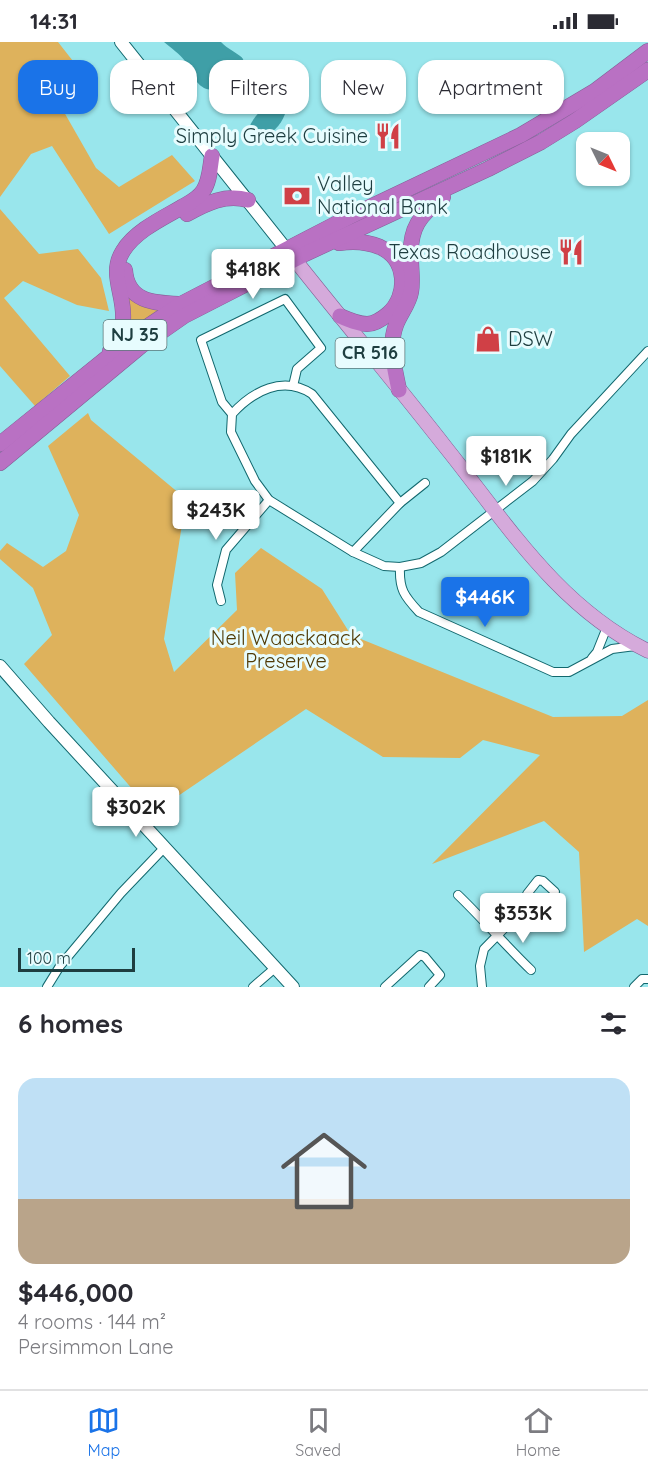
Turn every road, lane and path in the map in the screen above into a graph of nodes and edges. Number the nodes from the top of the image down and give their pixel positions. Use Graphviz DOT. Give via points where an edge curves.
graph roads {
  1 [pos="121,42"];
  2 [pos="648,51"];
  3 [pos="648,70"];
  4 [pos="212,156"];
  5 [pos="488,169"];
  6 [pos="248,200"];
  7 [pos="321,247"];
  8 [pos="291,255"];
  9 [pos="181,304"];
  10 [pos="340,316"];
  11 [pos="648,351"];
  12 [pos="101,361"];
  13 [pos="293,386"];
  14 [pos="399,390"];
  15 [pos="232,414"];
  16 [pos="0,444"];
  17 [pos="0,463"];
  18 [pos="425,483"];
  19 [pos="269,500"];
  20 [pos="400,503"];
  21 [pos="493,511"];
  22 [pos="353,552"];
  23 [pos="400,567"];
  24 [pos="221,601"];
  25 [pos="608,627"];
  26 [pos="644,649"];
  27 [pos="585,664"];
  28 [pos="0,666"];
  29 [pos="165,847"];
  30 [pos="458,895"];
  31 [pos="530,902"];
  32 [pos="497,934"];
  33 [pos="275,968"];
  34 [pos="531,970"];
  35 [pos="648,979"];
  36 [pos="47,987"];
  37 [pos="253,987"];
  38 [pos="293,987"];
  39 [pos="385,987"];
  40 [pos="429,987"];
  41 [pos="482,987"];
  42 [pos="634,987"];
  1 -- 4 [label="street"];
  2 -- 8 [label="highway, NJ 35" via="559,114 349,217"];
  3 -- 5 [label="highway, NJ 35" via="575,121"];
  4 -- 6 [label="street"];
  4 -- 12 [label="highway" via="207,183 198,198 143,232 123,250 117,276 124,321 116,343"];
  5 -- 7 [label="highway, NJ 35"];
  5 -- 14 [label="highway" via="427,209 412,233 411,291 392,339"];
  6 -- 8 [label="street"];
  6 -- 9 [label="highway" via="230,197 212,201 141,242 128,256 125,275 136,295 148,301"];
  7 -- 8 [label="highway, NJ 35"];
  7 -- 10 [label="highway" via="342,242 379,246 393,257 402,274 399,299 390,313 365,324"];
  8 -- 9 [label="highway, NJ 35"];
  8 -- 10 [label="main road, CR 516"];
  8 -- 17 [label="highway, NJ 35" via="184,316 141,346"];
  9 -- 12 [label="highway, NJ 35"];
  10 -- 14 [label="main road, CR 516"];
  11 -- 21 [label="street" via="543,470"];
  12 -- 16 [label="highway, NJ 35"];
  13 -- 15 [label="street" via="282,384 267,389"];
  13 -- 15 [label="street" via="297,369 321,348 285,299 201,340 222,402"];
  13 -- 20 [label="street" via="312,394"];
  14 -- 21 [label="main road, CR 516"];
  15 -- 19 [label="street" via="231,432"];
  18 -- 20 [label="street"];
  19 -- 22 [label="street"];
  19 -- 24 [label="street" via="226,550 217,585"];
  20 -- 22 [label="street"];
  21 -- 23 [label="street" via="441,552 421,563"];
  21 -- 25 [label="main road, CR 516" via="550,579"];
  22 -- 23 [label="street" via="384,566"];
  23 -- 27 [label="street" via="399,583 407,600 419,612 553,672 568,672"];
  25 -- 26 [label="main road, CR 516"];
  25 -- 27 [label="street" via="597,652"];
  26 -- 27 [label="street" via="612,649"];
  28 -- 29 [label="street"];
  29 -- 33 [label="street"];
  29 -- 36 [label="street" via="121,893"];
  30 -- 32 [label="street"];
  31 -- 31 [label="street" via="528,891 538,880 555,892 544,907"];
  31 -- 32 [label="street"];
  32 -- 34 [label="street"];
  32 -- 41 [label="street" via="481,956"];
  33 -- 37 [label="street"];
  33 -- 38 [label="street"];
  35 -- 42 [label="street" via="642,978"];
  39 -- 40 [label="street" via="420,955 440,975"];
}
